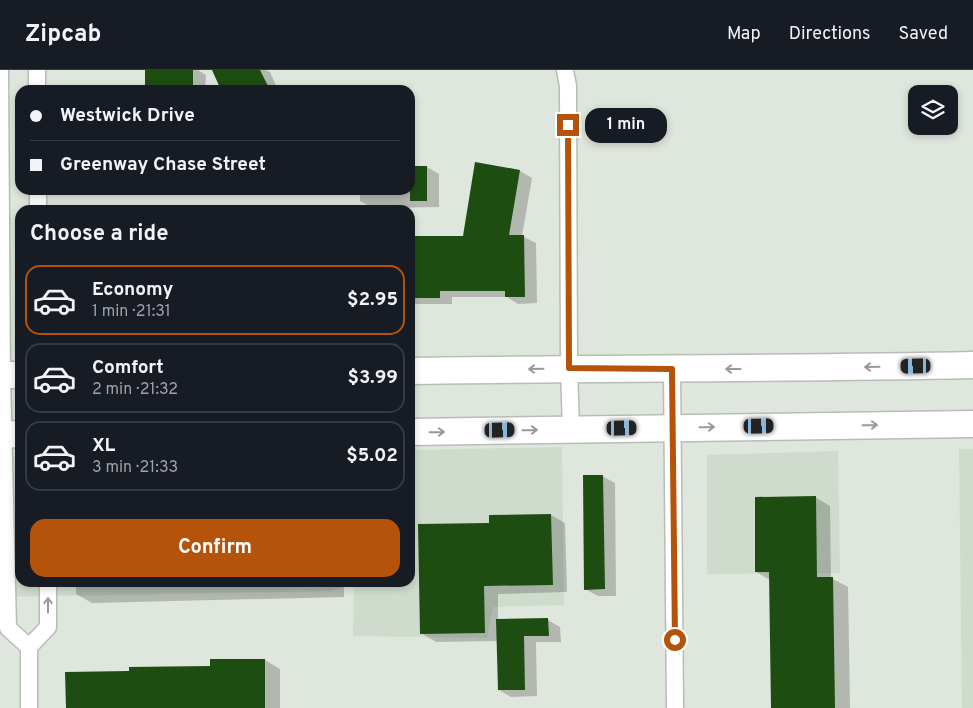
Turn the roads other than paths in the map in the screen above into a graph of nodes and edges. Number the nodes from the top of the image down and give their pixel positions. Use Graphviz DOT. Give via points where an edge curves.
graph roads {
  1 [pos="0,70"];
  2 [pos="37,70"];
  3 [pos="565,70"];
  4 [pos="37,85"];
  5 [pos="973,365"];
  6 [pos="569,368"];
  7 [pos="672,369"];
  8 [pos="415,371"];
  9 [pos="7,375"];
  10 [pos="973,424"];
  11 [pos="672,427"];
  12 [pos="571,429"];
  13 [pos="415,432"];
  14 [pos="8,435"];
  15 [pos="48,587"];
  16 [pos="29,647"];
  17 [pos="29,708"];
  18 [pos="675,708"];
  1 -- 9 [label="street"];
  2 -- 4 [label="street"];
  3 -- 6 [label="street" via="570,223"];
  5 -- 7 [label="main road, one-way"];
  6 -- 7 [label="main road"];
  6 -- 8 [label="main road, one-way"];
  6 -- 12 [label="street"];
  7 -- 11 [label="street"];
  9 -- 14 [label="street"];
  11 -- 10 [label="main road, one-way"];
  11 -- 12 [label="main road"];
  11 -- 18 [label="street"];
  13 -- 12 [label="main road, one-way"];
  14 -- 16 [label="street" via="8,628"];
  16 -- 15 [label="street, one-way" via="48,627"];
  16 -- 17 [label="street"];
}
